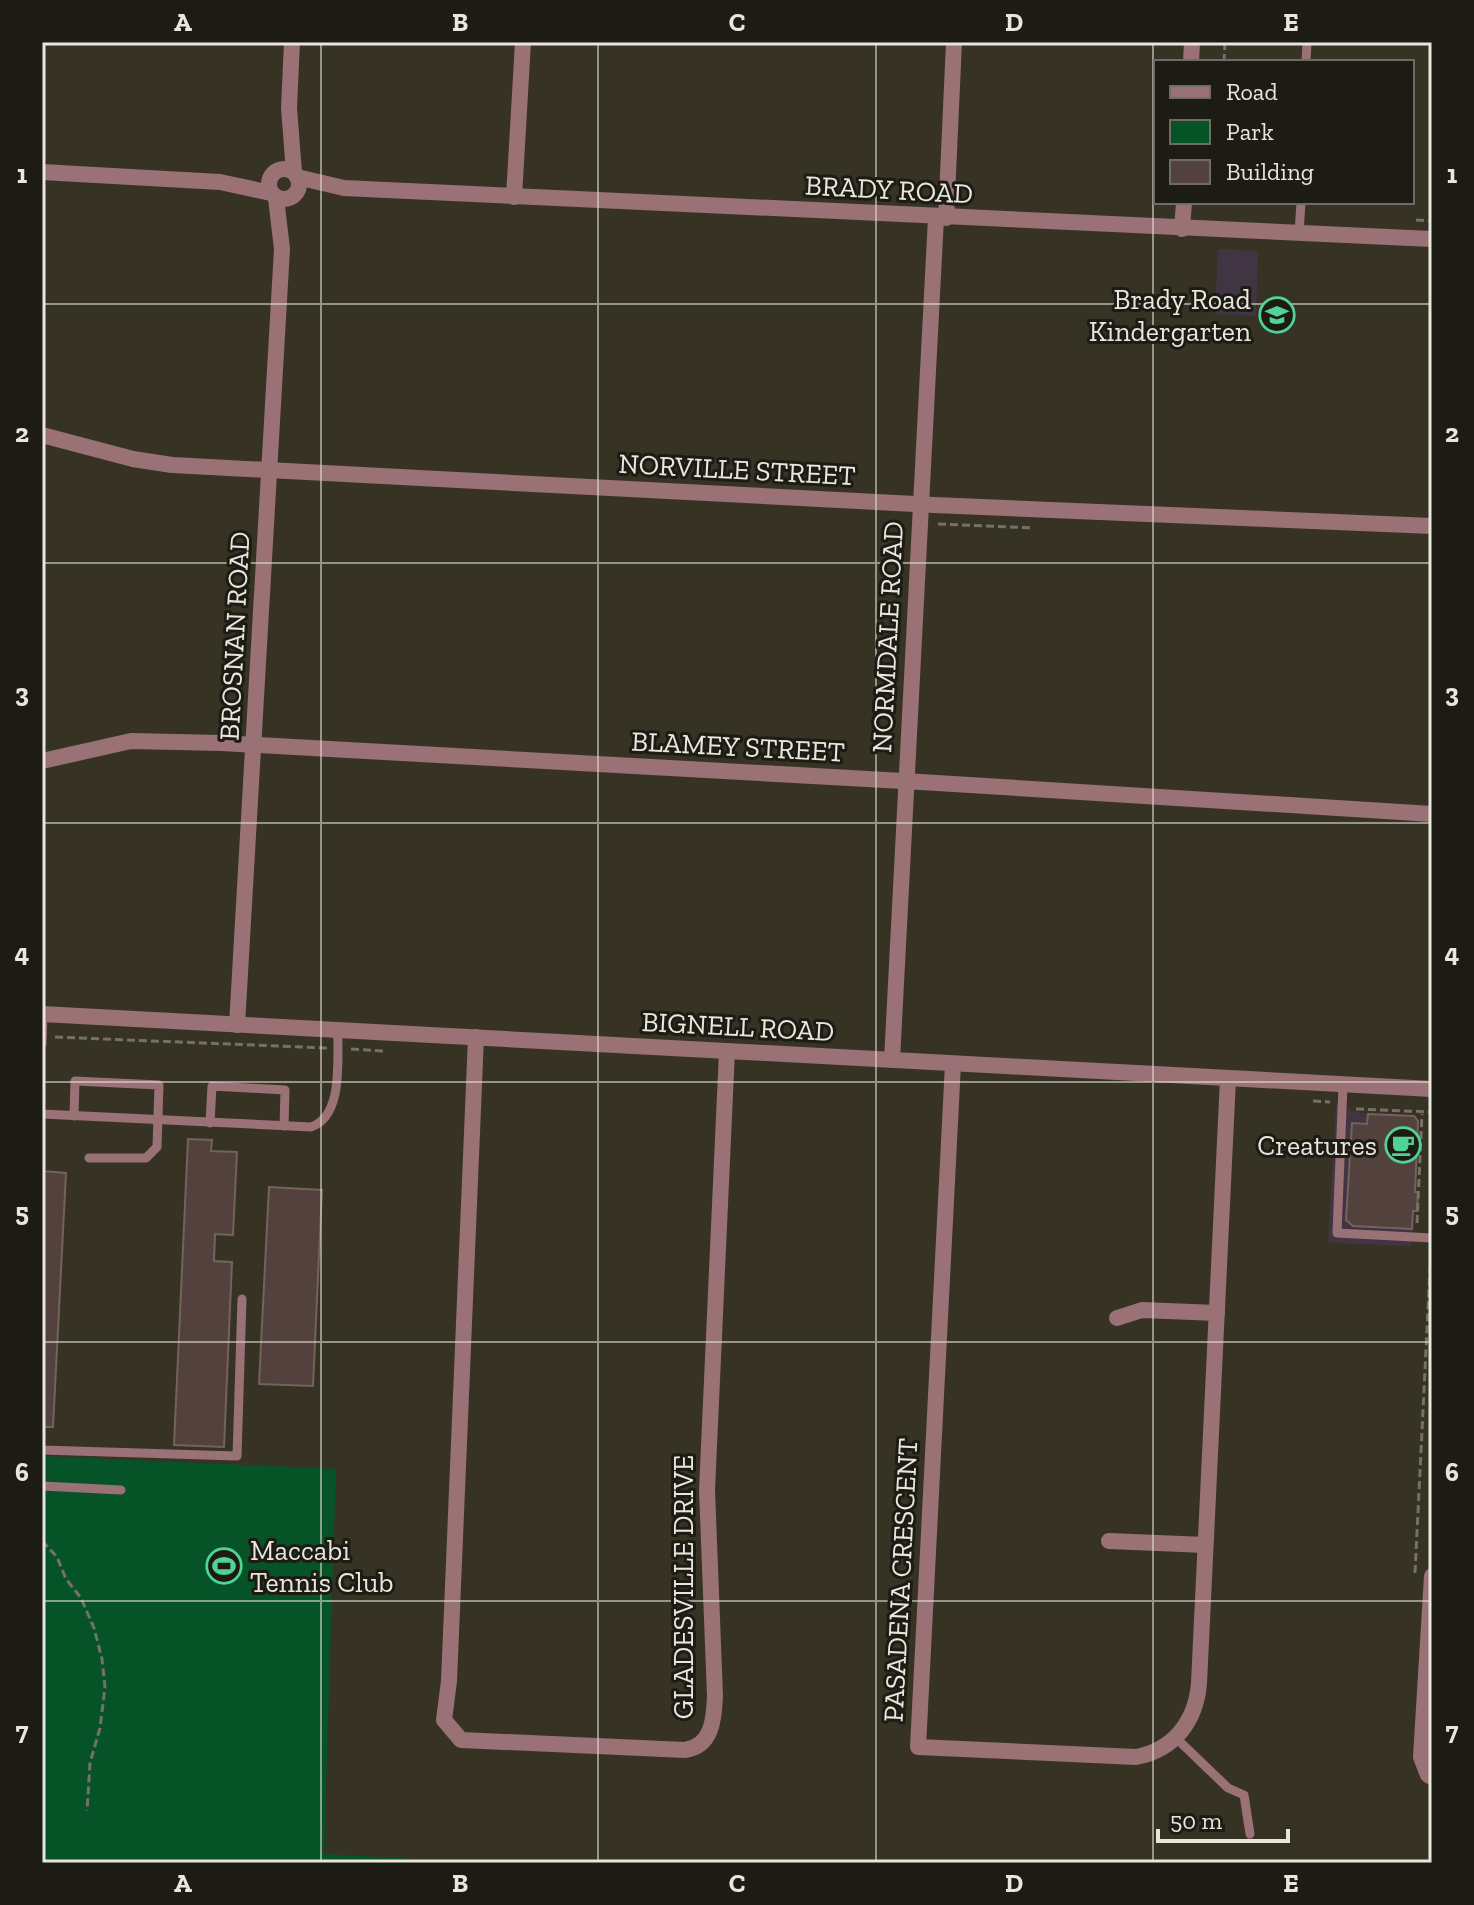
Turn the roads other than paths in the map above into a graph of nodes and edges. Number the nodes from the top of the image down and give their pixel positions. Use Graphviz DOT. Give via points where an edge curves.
graph roads {
  1 [pos="292,42"];
  2 [pos="523,42"];
  3 [pos="954,42"];
  4 [pos="42,172"];
  5 [pos="284,185"];
  6 [pos="514,197"];
  7 [pos="1184,204"];
  8 [pos="1301,204"];
  9 [pos="941,218"];
  10 [pos="1182,229"];
  11 [pos="1299,234"];
  12 [pos="1432,239"];
  13 [pos="42,435"];
  14 [pos="269,470"];
  15 [pos="920,505"];
  16 [pos="1432,526"];
  17 [pos="253,745"];
  18 [pos="42,761"];
  19 [pos="906,781"];
  20 [pos="1432,814"];
  21 [pos="43,1014"];
  22 [pos="237,1025"];
  23 [pos="338,1029"];
  24 [pos="476,1037"];
  25 [pos="42,1044"];
  26 [pos="727,1051"];
  27 [pos="892,1060"];
  28 [pos="953,1064"];
  29 [pos="1228,1079"];
  30 [pos="1343,1085"];
  31 [pos="1432,1089"];
  32 [pos="42,1114"];
  33 [pos="74,1116"];
  34 [pos="157,1120"];
  35 [pos="210,1123"];
  36 [pos="284,1126"];
  37 [pos="89,1158"];
  38 [pos="1430,1238"];
  39 [pos="242,1299"];
  40 [pos="1217,1313"];
  41 [pos="1117,1318"];
  42 [pos="42,1450"];
  43 [pos="42,1486"];
  44 [pos="121,1490"];
  45 [pos="1109,1541"];
  46 [pos="1205,1545"];
  47 [pos="1432,1576"];
  48 [pos="1176,1738"];
  49 [pos="1430,1776"];
  50 [pos="1250,1834"];
  1 -- 5 [label="street, BROSNAN ROAD"];
  2 -- 6 [label="street"];
  3 -- 9 [label="street, NORMDALE ROAD"];
  4 -- 5 [label="street, BRADY ROAD"];
  5 -- 6 [label="street, BRADY ROAD"];
  5 -- 14 [label="street, BROSNAN ROAD"];
  6 -- 9 [label="street, BRADY ROAD"];
  7 -- 10 [label="street"];
  8 -- 11 [label="lane"];
  9 -- 10 [label="street, BRADY ROAD"];
  9 -- 15 [label="street, NORMDALE ROAD"];
  10 -- 11 [label="street, BRADY ROAD"];
  11 -- 12 [label="street, BRADY ROAD"];
  13 -- 14 [label="street, NORVILLE STREET" via="151,463"];
  14 -- 15 [label="street, NORVILLE STREET"];
  14 -- 17 [label="street, BROSNAN ROAD"];
  15 -- 16 [label="street, NORVILLE STREET"];
  15 -- 19 [label="street, NORMDALE ROAD"];
  17 -- 18 [label="street, BLAMEY STREET" via="131,741"];
  17 -- 19 [label="street, BLAMEY STREET"];
  17 -- 22 [label="street, BROSNAN ROAD"];
  19 -- 20 [label="street, BLAMEY STREET"];
  19 -- 27 [label="street, NORMDALE ROAD"];
  21 -- 22 [label="street, BIGNELL ROAD"];
  21 -- 25 [label="lane"];
  22 -- 23 [label="street, BIGNELL ROAD"];
  23 -- 24 [label="street, BIGNELL ROAD"];
  23 -- 36 [label="lane" via="329,1115 311,1127"];
  24 -- 26 [label="street, BIGNELL ROAD"];
  24 -- 26 [label="street, GLADESVILLE DRIVE" via="444,1720 461,1740 685,1750 696,1748 710,1731 715,1696 707,1476"];
  26 -- 27 [label="street, BIGNELL ROAD"];
  27 -- 28 [label="street, BIGNELL ROAD"];
  28 -- 29 [label="street, BIGNELL ROAD"];
  28 -- 48 [label="street, PASADENA CRESCENT" via="918,1747 1124,1758 1147,1755"];
  29 -- 30 [label="street, BIGNELL ROAD"];
  29 -- 40 [label="street"];
  30 -- 31 [label="street, BIGNELL ROAD"];
  30 -- 38 [label="lane" via="1337,1233"];
  32 -- 33 [label="lane"];
  33 -- 34 [label="lane"];
  33 -- 34 [label="lane" via="75,1081 159,1085"];
  34 -- 35 [label="lane"];
  34 -- 37 [label="lane" via="157,1147 146,1158"];
  35 -- 36 [label="lane"];
  35 -- 36 [label="lane" via="212,1086 285,1090"];
  39 -- 42 [label="lane" via="237,1456"];
  40 -- 41 [label="street" via="1142,1310"];
  40 -- 46 [label="street"];
  43 -- 44 [label="lane"];
  45 -- 46 [label="street"];
  46 -- 48 [label="street" via="1198,1696"];
  47 -- 49 [label="street" via="1421,1757"];
  48 -- 50 [label="lane" via="1228,1788 1244,1795"];
}
